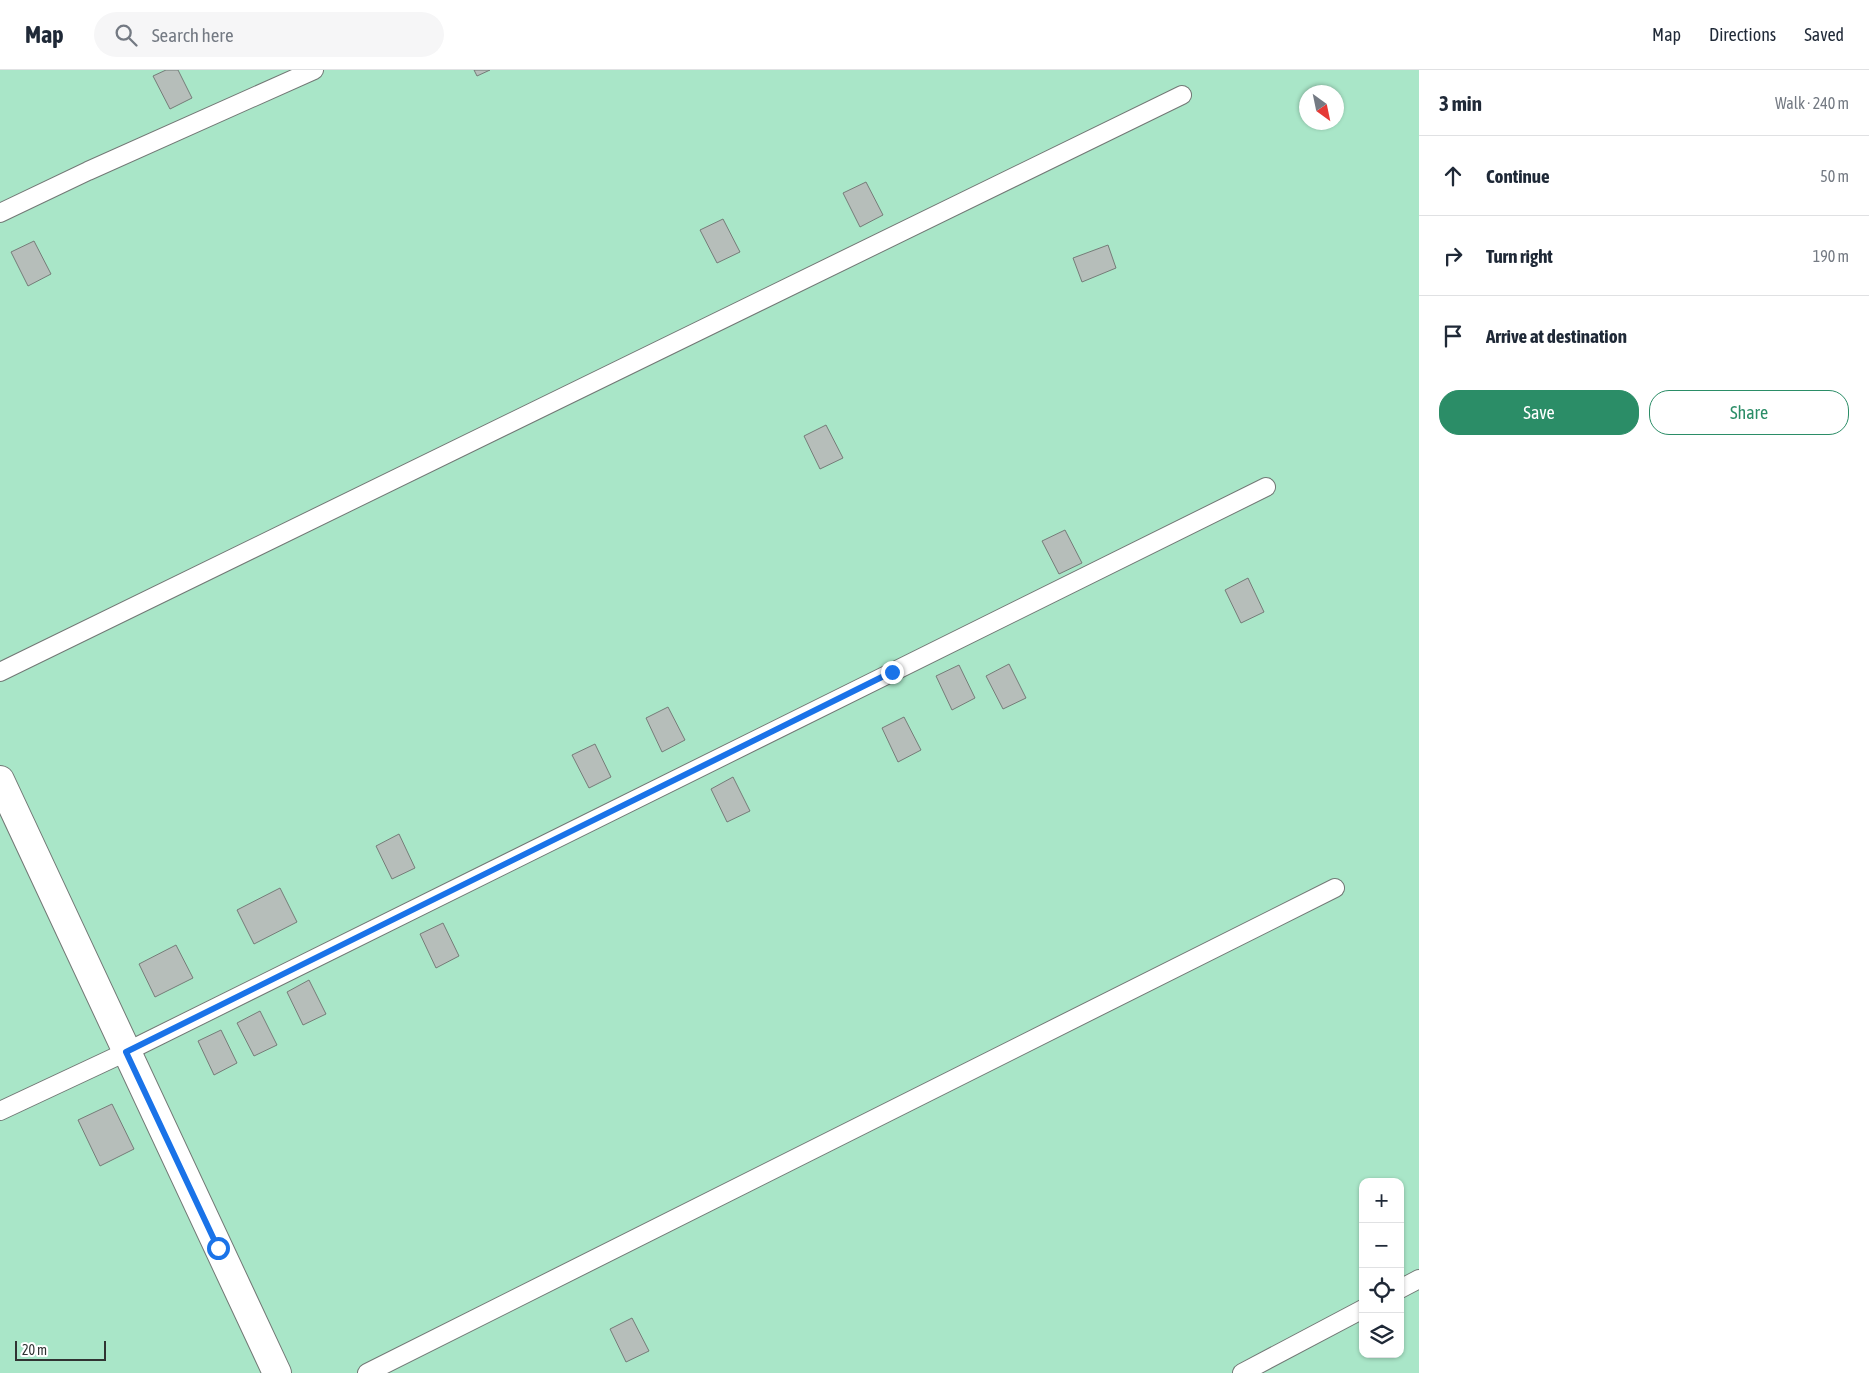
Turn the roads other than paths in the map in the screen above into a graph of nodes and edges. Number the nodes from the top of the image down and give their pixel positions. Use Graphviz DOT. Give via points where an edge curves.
graph roads {
  1 [pos="314,70"];
  2 [pos="1182,95"];
  3 [pos="0,213"];
  4 [pos="1266,487"];
  5 [pos="0,672"];
  6 [pos="0,780"];
  7 [pos="1335,888"];
  8 [pos="126,1052"];
  9 [pos="0,1111"];
  10 [pos="1419,1279"];
  11 [pos="1404,1287"];
  12 [pos="1359,1311"];
  13 [pos="277,1373"];
  14 [pos="367,1373"];
  15 [pos="1242,1373"];
  1 -- 3 [label="lane"];
  2 -- 5 [label="lane"];
  4 -- 8 [label="lane"];
  6 -- 8 [label="street"];
  7 -- 14 [label="lane"];
  8 -- 9 [label="lane"];
  8 -- 13 [label="street"];
  10 -- 11 [label="lane"];
  12 -- 15 [label="lane"];
}
